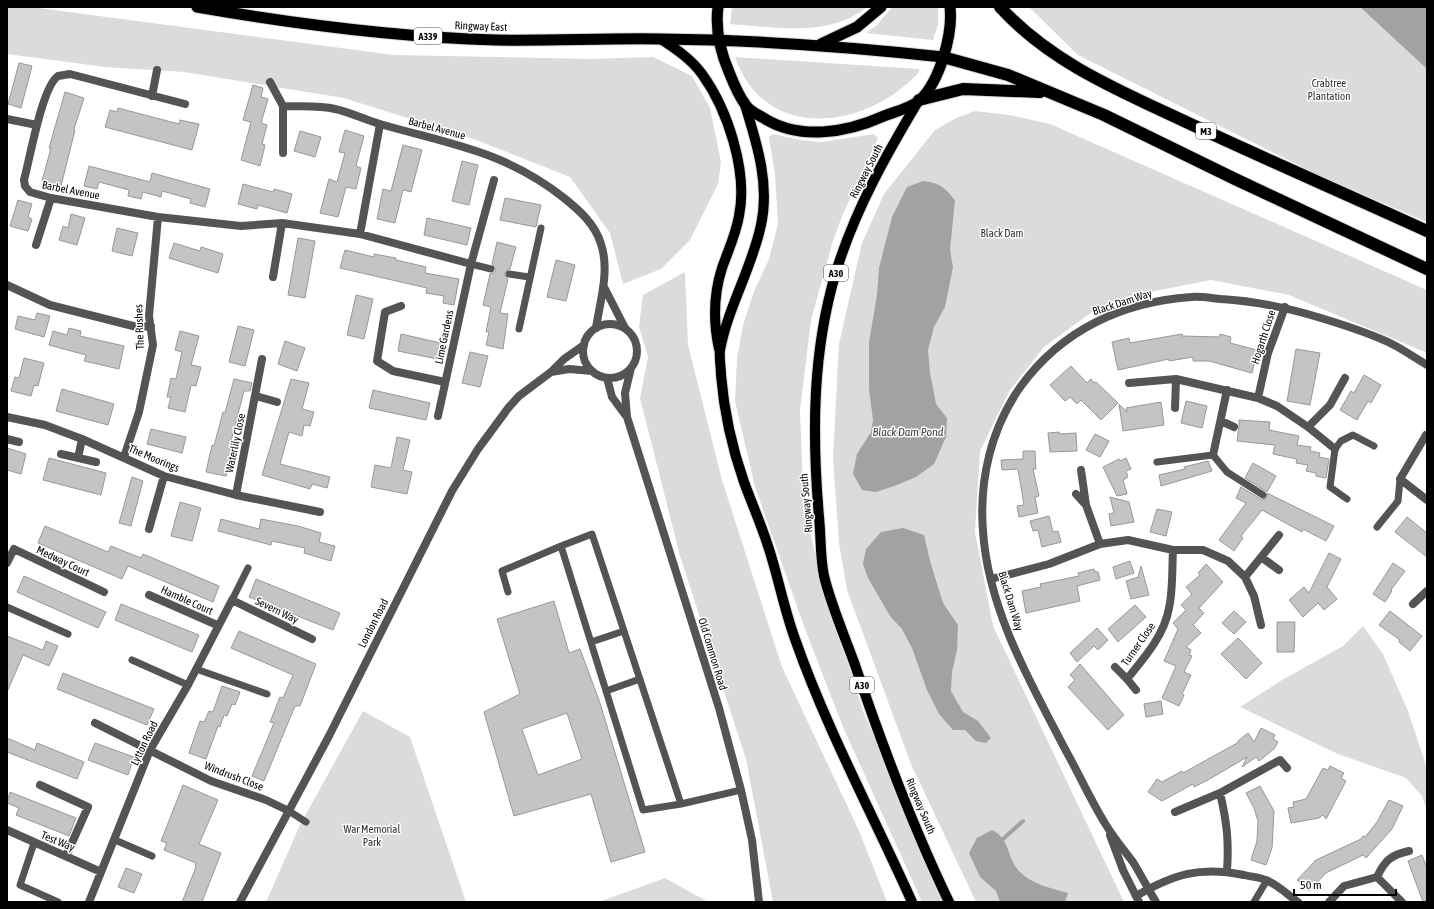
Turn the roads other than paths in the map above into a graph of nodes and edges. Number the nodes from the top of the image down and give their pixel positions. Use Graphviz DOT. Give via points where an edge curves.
graph roads {
  1 [pos="197,7"];
  2 [pos="718,7"];
  3 [pos="881,7"];
  4 [pos="950,7"];
  5 [pos="1000,7"];
  6 [pos="661,39"];
  7 [pos="718,40"];
  8 [pos="818,45"];
  9 [pos="943,57"];
  10 [pos="157,70"];
  11 [pos="270,82"];
  12 [pos="1049,92"];
  13 [pos="152,96"];
  14 [pos="919,100"];
  15 [pos="185,104"];
  16 [pos="745,105"];
  17 [pos="283,106"];
  18 [pos="7,119"];
  19 [pos="380,124"];
  20 [pos="37,125"];
  21 [pos="283,153"];
  22 [pos="494,180"];
  23 [pos="51,198"];
  24 [pos="158,217"];
  25 [pos="282,223"];
  26 [pos="541,228"];
  27 [pos="1427,231"];
  28 [pos="360,234"];
  29 [pos="36,245"];
  30 [pos="471,264"];
  31 [pos="491,269"];
  32 [pos="1427,269"];
  33 [pos="509,274"];
  34 [pos="273,277"];
  35 [pos="529,277"];
  36 [pos="7,285"];
  37 [pos="604,287"];
  38 [pos="401,306"];
  39 [pos="1285,307"];
  40 [pos="150,326"];
  41 [pos="596,328"];
  42 [pos="625,328"];
  43 [pos="519,329"];
  44 [pos="584,345"];
  45 [pos="720,351"];
  46 [pos="262,359"];
  47 [pos="1427,365"];
  48 [pos="631,368"];
  49 [pos="592,371"];
  50 [pos="551,372"];
  51 [pos="608,378"];
  52 [pos="1345,378"];
  53 [pos="1176,379"];
  54 [pos="445,382"];
  55 [pos="1130,383"];
  56 [pos="1227,390"];
  57 [pos="256,396"];
  58 [pos="1258,398"];
  59 [pos="277,402"];
  60 [pos="1175,408"];
  61 [pos="438,416"];
  62 [pos="7,417"];
  63 [pos="626,417"];
  64 [pos="1221,421"];
  65 [pos="1234,427"];
  66 [pos="1308,427"];
  67 [pos="1426,435"];
  68 [pos="7,439"];
  69 [pos="82,439"];
  70 [pos="19,442"];
  71 [pos="1374,446"];
  72 [pos="1335,449"];
  73 [pos="61,454"];
  74 [pos="1213,455"];
  75 [pos="124,457"];
  76 [pos="78,458"];
  77 [pos="96,462"];
  78 [pos="1157,462"];
  79 [pos="1081,470"];
  80 [pos="164,476"];
  81 [pos="1400,479"];
  82 [pos="1076,494"];
  83 [pos="236,495"];
  84 [pos="1263,495"];
  85 [pos="1347,499"];
  86 [pos="1427,500"];
  87 [pos="1086,505"];
  88 [pos="320,512"];
  89 [pos="1377,527"];
  90 [pos="149,529"];
  91 [pos="1279,535"];
  92 [pos="1100,544"];
  93 [pos="561,546"];
  94 [pos="1173,550"];
  95 [pos="1261,557"];
  96 [pos="7,563"];
  97 [pos="248,568"];
  98 [pos="1279,570"];
  99 [pos="1245,577"];
  100 [pos="991,579"];
  101 [pos="1427,591"];
  102 [pos="104,592"];
  103 [pos="508,592"];
  104 [pos="149,595"];
  105 [pos="232,600"];
  106 [pos="1413,604"];
  107 [pos="7,607"];
  108 [pos="217,625"];
  109 [pos="1261,625"];
  110 [pos="624,631"];
  111 [pos="68,634"];
  112 [pos="312,640"];
  113 [pos="591,642"];
  114 [pos="132,660"];
  115 [pos="1115,667"];
  116 [pos="196,669"];
  117 [pos="640,679"];
  118 [pos="1127,679"];
  119 [pos="188,685"];
  120 [pos="1136,690"];
  121 [pos="606,691"];
  122 [pos="267,694"];
  123 [pos="95,723"];
  124 [pos="150,750"];
  125 [pos="1287,768"];
  126 [pos="40,785"];
  127 [pos="741,790"];
  128 [pos="1220,793"];
  129 [pos="681,804"];
  130 [pos="289,811"];
  131 [pos="1175,812"];
  132 [pos="306,822"];
  133 [pos="1106,825"];
  134 [pos="7,830"];
  135 [pos="115,840"];
  136 [pos="34,843"];
  137 [pos="1409,851"];
  138 [pos="66,856"];
  139 [pos="152,856"];
  140 [pos="101,872"];
  141 [pos="1227,872"];
  142 [pos="1377,877"];
  143 [pos="1267,880"];
  144 [pos="1148,889"];
  145 [pos="1137,899"];
  146 [pos="948,900"];
  147 [pos="92,901"];
  148 [pos="58,902"];
  149 [pos="240,902"];
  150 [pos="759,902"];
  151 [pos="912,902"];
  152 [pos="1156,902"];
  153 [pos="1254,902"];
  154 [pos="1298,902"];
  155 [pos="1329,902"];
  156 [pos="1402,902"];
  1 -- 6 [label="highway, Ringway East / A339" via="320,26 437,37 504,40"];
  2 -- 7 [label="highway"];
  3 -- 8 [label="highway" via="849,33"];
  4 -- 9 [label="highway" via="949,31"];
  5 -- 27 [label="highway, M3" via="1041,45 1091,76 1263,158"];
  6 -- 7 [label="highway, Ringway East / A339"];
  6 -- 45 [label="main road" via="680,51 708,82 730,130 738,164 740,214 715,300 715,330"];
  7 -- 8 [label="highway, Ringway East"];
  7 -- 16 [label="highway" via="727,69"];
  8 -- 9 [label="highway, Ringway East"];
  9 -- 12 [label="highway" via="1008,74"];
  9 -- 14 [label="highway" via="938,72"];
  10 -- 13 [label="street"];
  11 -- 17 [label="street"];
  12 -- 14 [label="highway" via="963,89"];
  12 -- 32 [label="highway"];
  13 -- 15 [label="street, Barbel Avenue"];
  13 -- 20 [label="street, Barbel Avenue" via="62,74 54,78 49,85"];
  14 -- 16 [label="highway" via="859,126 825,132 780,126"];
  14 -- 146 [label="main road, Ringway South / A30" via="877,172 860,207 833,283 818,366 814,418 815,464 824,576 882,743"];
  16 -- 45 [label="main road" via="761,160 763,211 756,244"];
  17 -- 19 [label="street, Barbel Avenue" via="334,108"];
  17 -- 21 [label="street"];
  18 -- 20 [label="street"];
  19 -- 28 [label="street"];
  19 -- 37 [label="street, Barbel Avenue" via="492,155 522,169 552,188 582,212 601,244"];
  20 -- 23 [label="street, Barbel Avenue" via="24,180 25,186 30,192"];
  22 -- 30 [label="street, Lime Gardens"];
  23 -- 24 [label="street, Barbel Avenue"];
  23 -- 29 [label="street"];
  24 -- 25 [label="street, Barbel Avenue" via="241,226"];
  24 -- 40 [label="street, The Rushes" via="150,297"];
  25 -- 28 [label="street, Barbel Avenue"];
  25 -- 34 [label="street"];
  26 -- 35 [label="lane"];
  28 -- 30 [label="street"];
  30 -- 31 [label="lane"];
  30 -- 54 [label="street, Lime Gardens"];
  33 -- 35 [label="lane"];
  35 -- 43 [label="lane"];
  36 -- 40 [label="street" via="50,305 137,327"];
  37 -- 41 [label="street, Barbel Avenue"];
  37 -- 42 [label="street, Barbel Avenue"];
  38 -- 54 [label="street" via="385,312 377,361 393,371"];
  39 -- 47 [label="street, Black Dam Way" via="1343,324 1391,344"];
  39 -- 58 [label="street, Hogarth Close" via="1268,353"];
  39 -- 100 [label="street, Black Dam Way" via="1192,296 1160,301 1091,323 1056,346 1014,396 999,425 990,453 983,491 983,532"];
  40 -- 75 [label="street, The Rushes" via="153,345 139,412"];
  41 -- 42 [label="street" via="604,324"];
  41 -- 44 [label="street" via="590,332"];
  42 -- 48 [label="street" via="635,341 637,351"];
  44 -- 49 [label="street" via="583,354"];
  44 -- 50 [label="street, London Road"];
  45 -- 151 [label="main road" via="724,403 736,457 768,546 795,639 828,721"];
  46 -- 57 [label="street, Waterlily Close"];
  48 -- 51 [label="street" via="621,376"];
  48 -- 63 [label="street, Old Common Road" via="625,394"];
  49 -- 50 [label="street, London Road" via="569,368"];
  49 -- 51 [label="street"];
  50 -- 130 [label="street, London Road" via="519,396 509,407 478,449 452,491"];
  51 -- 63 [label="street, Old Common Road" via="612,397"];
  52 -- 66 [label="street" via="1330,405"];
  53 -- 55 [label="street"];
  53 -- 56 [label="street"];
  53 -- 60 [label="street"];
  54 -- 61 [label="street, Lime Gardens"];
  56 -- 58 [label="street"];
  56 -- 64 [label="street"];
  57 -- 59 [label="street"];
  57 -- 83 [label="street, Waterlily Close"];
  58 -- 66 [label="street" via="1277,406"];
  62 -- 69 [label="street, The Moorings" via="46,425"];
  63 -- 127 [label="street, Old Common Road" via="719,708"];
  64 -- 65 [label="street"];
  64 -- 74 [label="street"];
  66 -- 72 [label="street"];
  67 -- 81 [label="street"];
  68 -- 70 [label="street"];
  69 -- 75 [label="street, The Moorings"];
  69 -- 76 [label="street"];
  71 -- 72 [label="lane" via="1353,435 1341,441"];
  72 -- 85 [label="lane" via="1330,487"];
  73 -- 76 [label="street"];
  74 -- 78 [label="lane"];
  74 -- 84 [label="lane" via="1227,472"];
  75 -- 80 [label="street, The Moorings"];
  76 -- 77 [label="street"];
  79 -- 87 [label="street"];
  80 -- 83 [label="street, The Moorings"];
  80 -- 90 [label="street"];
  81 -- 86 [label="street"];
  81 -- 89 [label="lane" via="1398,501"];
  82 -- 87 [label="street"];
  83 -- 88 [label="street, The Moorings"];
  87 -- 92 [label="street"];
  91 -- 95 [label="street"];
  92 -- 94 [label="street" via="1128,540"];
  92 -- 100 [label="street" via="1049,564"];
  93 -- 103 [label="lane" via="502,571"];
  93 -- 110 [label="lane" via="592,534"];
  93 -- 113 [label="lane"];
  94 -- 99 [label="street" via="1203,550 1212,553 1233,564"];
  94 -- 118 [label="street, Turner Close" via="1167,618 1154,643"];
  95 -- 98 [label="street"];
  95 -- 99 [label="street"];
  96 -- 102 [label="street, Medway Court" via="14,550"];
  97 -- 105 [label="lane"];
  99 -- 109 [label="street" via="1254,596"];
  100 -- 133 [label="street, Black Dam Way" via="1000,609 1024,667"];
  101 -- 106 [label="street"];
  104 -- 108 [label="street, Hamble Court"];
  105 -- 108 [label="street, Lytton Road"];
  105 -- 112 [label="street, Severn Way"];
  107 -- 111 [label="lane"];
  108 -- 116 [label="street, Lytton Road"];
  110 -- 113 [label="lane"];
  110 -- 117 [label="lane"];
  113 -- 121 [label="lane"];
  114 -- 119 [label="lane"];
  115 -- 118 [label="street, Turner Close"];
  116 -- 119 [label="street, Lytton Road"];
  116 -- 122 [label="lane"];
  117 -- 121 [label="lane"];
  117 -- 129 [label="lane"];
  118 -- 120 [label="street, Turner Close"];
  119 -- 124 [label="street, Lytton Road"];
  121 -- 129 [label="lane" via="643,810"];
  123 -- 124 [label="street, Windrush Close"];
  124 -- 130 [label="street, Windrush Close" via="211,781 266,800"];
  124 -- 135 [label="street, Lytton Road"];
  125 -- 128 [label="street" via="1280,760"];
  126 -- 138 [label="street" via="88,807"];
  127 -- 129 [label="lane"];
  127 -- 150 [label="street, Old Common Road" via="752,840"];
  128 -- 131 [label="street"];
  128 -- 141 [label="street" via="1227,824"];
  130 -- 132 [label="lane"];
  130 -- 149 [label="street, London Road"];
  133 -- 144 [label="street, Black Dam Way" via="1134,864"];
  133 -- 145 [label="street, Black Dam Way"];
  134 -- 136 [label="street, Test Way"];
  135 -- 139 [label="lane"];
  135 -- 140 [label="street, Lytton Road"];
  136 -- 138 [label="street, Test Way"];
  136 -- 148 [label="lane" via="20,885"];
  137 -- 142 [label="street" via="1396,854 1384,863"];
  138 -- 140 [label="street, Test Way"];
  140 -- 147 [label="street, Lytton Road"];
  141 -- 143 [label="street"];
  141 -- 144 [label="street" via="1193,872 1159,882"];
  142 -- 155 [label="street" via="1344,886"];
  142 -- 156 [label="street"];
  143 -- 153 [label="lane"];
  143 -- 154 [label="street"];
  144 -- 145 [label="street"];
  144 -- 152 [label="street, Black Dam Way"];
}
